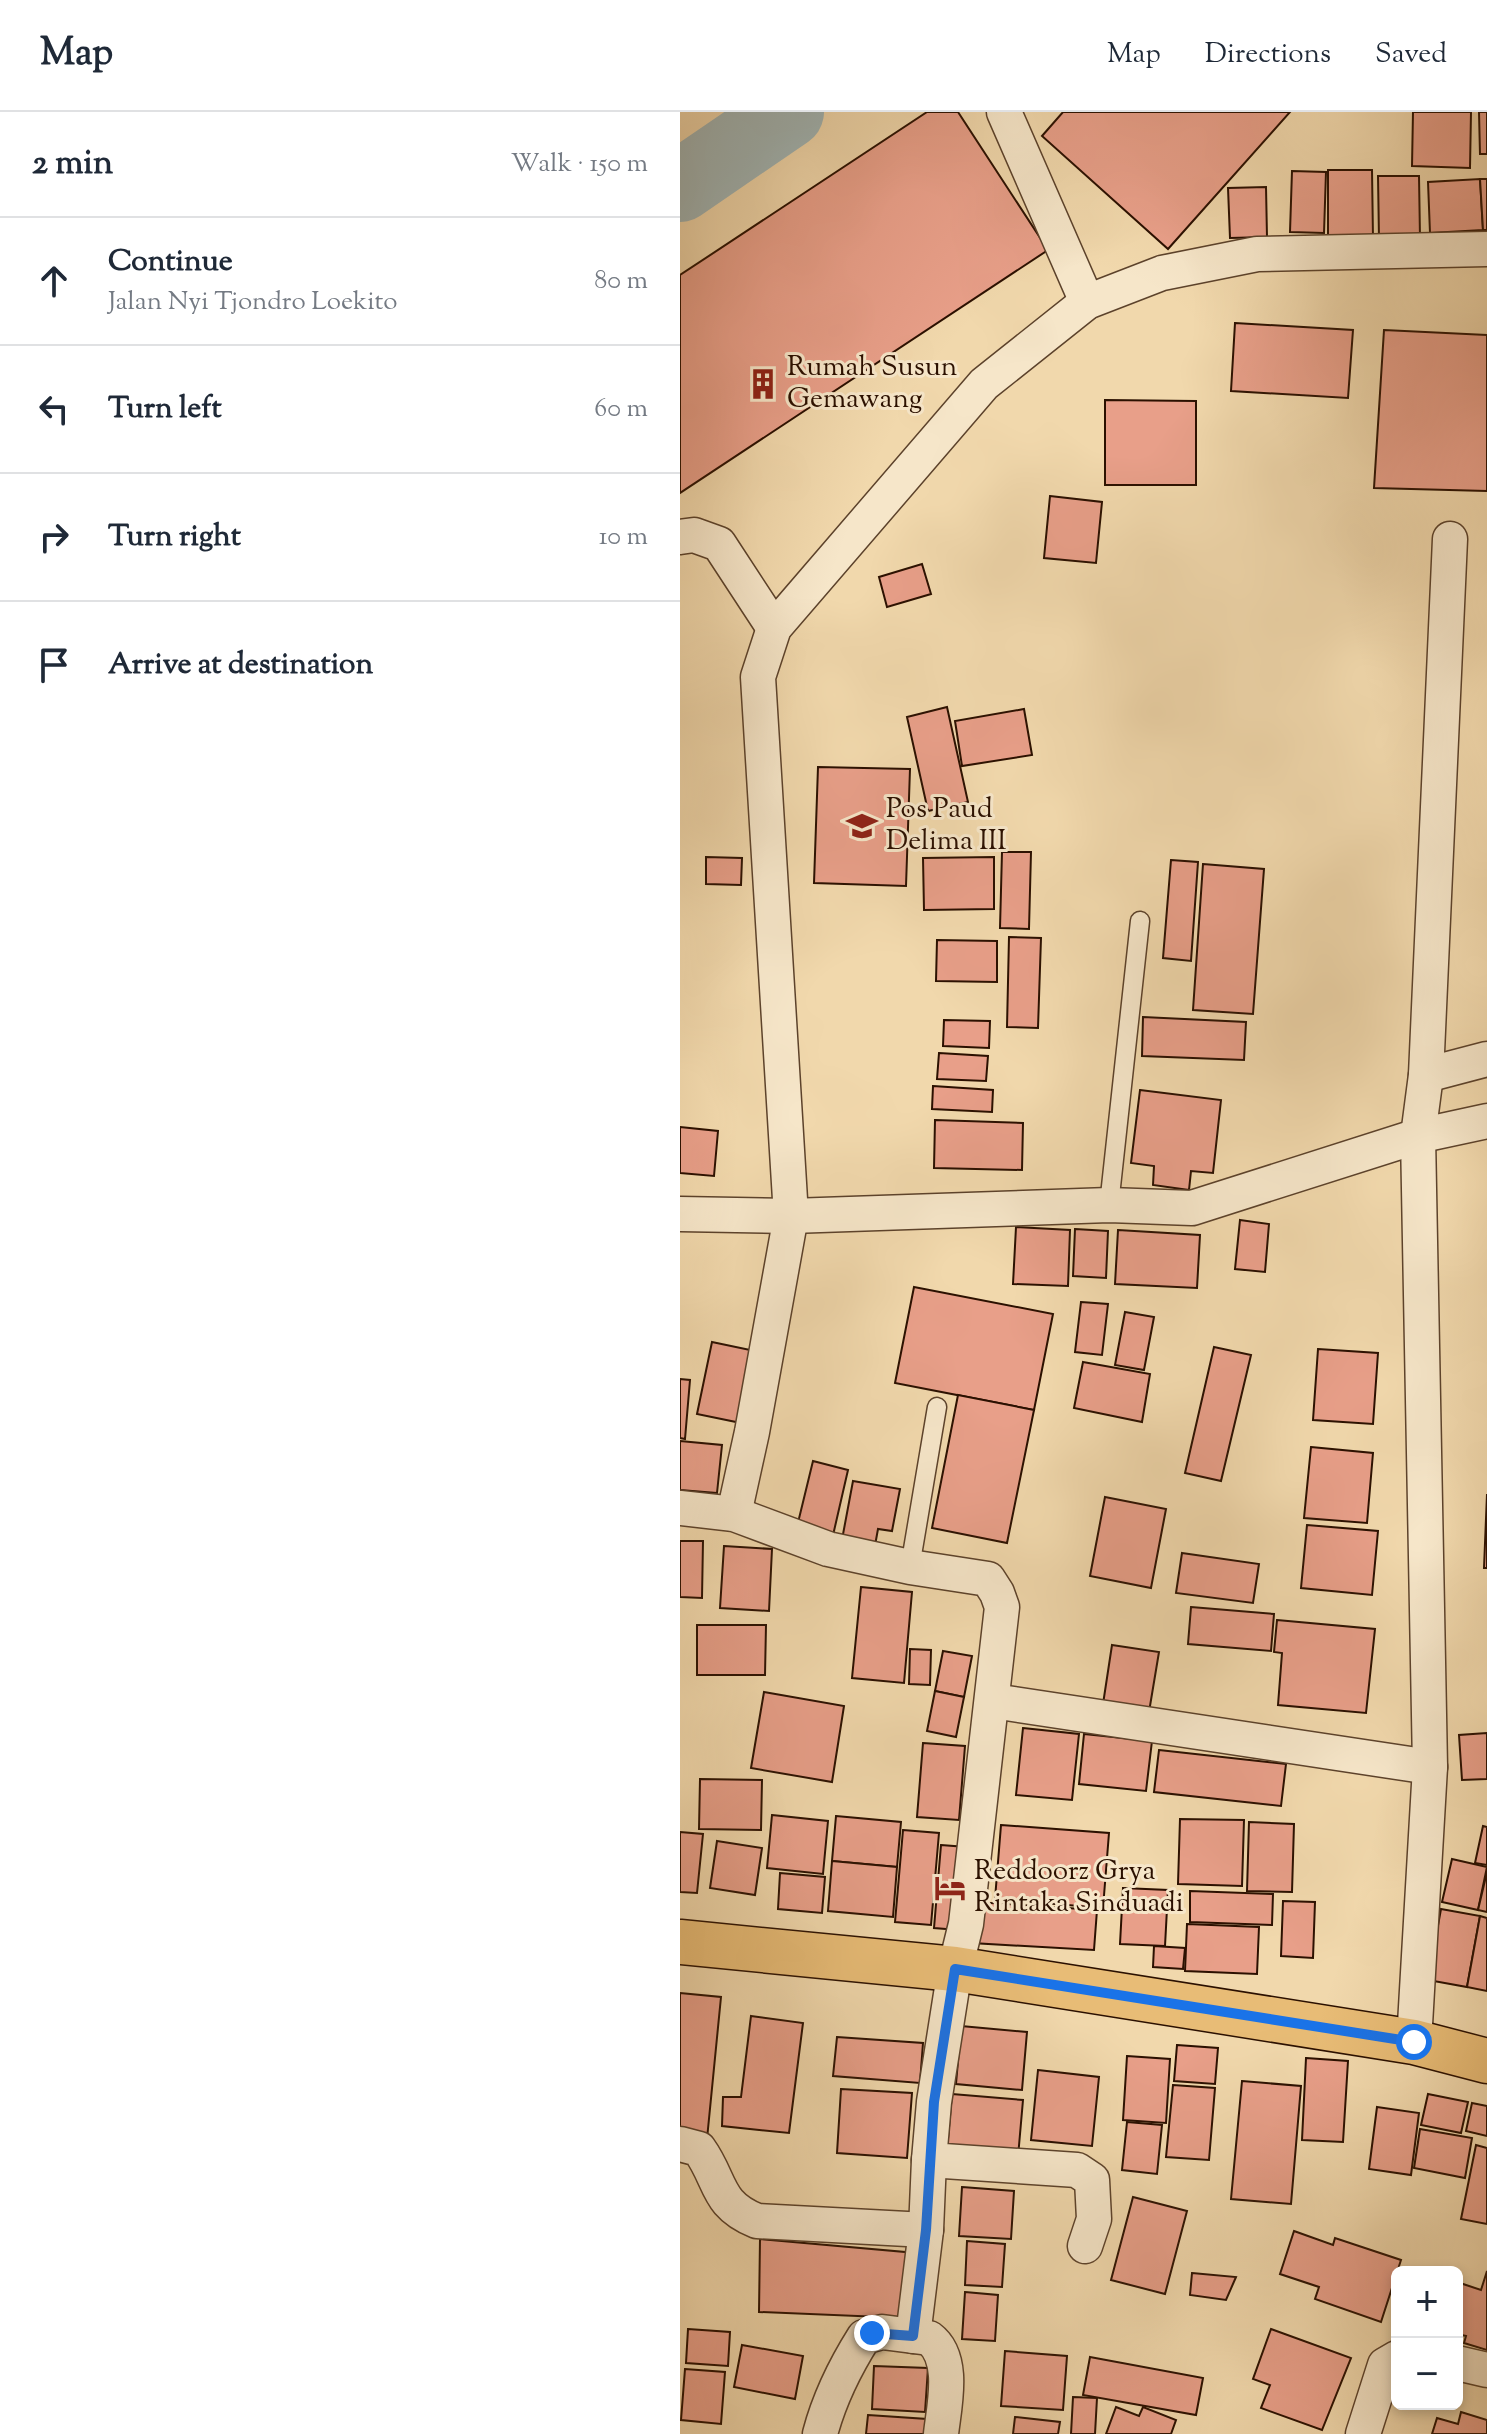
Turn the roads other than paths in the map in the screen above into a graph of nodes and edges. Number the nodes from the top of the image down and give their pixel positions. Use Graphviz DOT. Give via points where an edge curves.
graph roads {
  1 [pos="1004,112"];
  2 [pos="1487,249"];
  3 [pos="1087,302"];
  4 [pos="680,537"];
  5 [pos="1450,539"];
  6 [pos="774,628"];
  7 [pos="1140,921"];
  8 [pos="1487,1059"];
  9 [pos="1426,1075"];
  10 [pos="1487,1121"];
  11 [pos="1418,1136"];
  12 [pos="1109,1205"];
  13 [pos="680,1214"];
  14 [pos="791,1216"];
  15 [pos="937,1407"];
  16 [pos="680,1508"];
  17 [pos="734,1514"];
  18 [pos="910,1567"];
  19 [pos="993,1701"];
  20 [pos="1430,1767"];
  21 [pos="680,1942"];
  22 [pos="955,1969"];
  23 [pos="1414,2042"];
  24 [pos="1487,2061"];
  25 [pos="680,2144"];
  26 [pos="929,2160"];
  27 [pos="926,2230"];
  28 [pos="1085,2246"];
  29 [pos="913,2336"];
  30 [pos="1391,2362"];
  31 [pos="1463,2364"];
  32 [pos="1487,2370"];
  33 [pos="820,2434"];
  34 [pos="941,2434"];
  35 [pos="1363,2434"];
  1 -- 3 [label="street"];
  2 -- 3 [label="street" via="1257,254 1162,273"];
  3 -- 6 [label="street" via="984,384"];
  4 -- 6 [label="street" via="694,535 719,544"];
  5 -- 9 [label="street"];
  6 -- 14 [label="street" via="758,677"];
  7 -- 12 [label="lane"];
  8 -- 9 [label="street"];
  9 -- 11 [label="street"];
  10 -- 11 [label="street"];
  11 -- 12 [label="street" via="1192,1208"];
  11 -- 20 [label="street"];
  12 -- 14 [label="street"];
  13 -- 14 [label="street"];
  14 -- 17 [label="street"];
  15 -- 18 [label="lane"];
  16 -- 17 [label="street"];
  17 -- 18 [label="street" via="828,1549"];
  18 -- 19 [label="street" via="988,1579 997,1593 1002,1607"];
  19 -- 20 [label="street"];
  19 -- 22 [label="street" via="966,1924"];
  20 -- 23 [label="street"];
  21 -- 22 [label="main road"];
  22 -- 23 [label="main road"];
  22 -- 26 [label="street"];
  23 -- 24 [label="main road"];
  25 -- 27 [label="street" via="699,2149 737,2213 757,2221"];
  26 -- 27 [label="street"];
  26 -- 28 [label="street" via="1077,2170 1092,2180 1094,2219"];
  27 -- 29 [label="street"];
  29 -- 33 [label="street" via="882,2332 864,2337"];
  29 -- 34 [label="street" via="934,2341 945,2367"];
  30 -- 35 [label="street" via="1385,2365"];
  31 -- 32 [label="street"];
}
